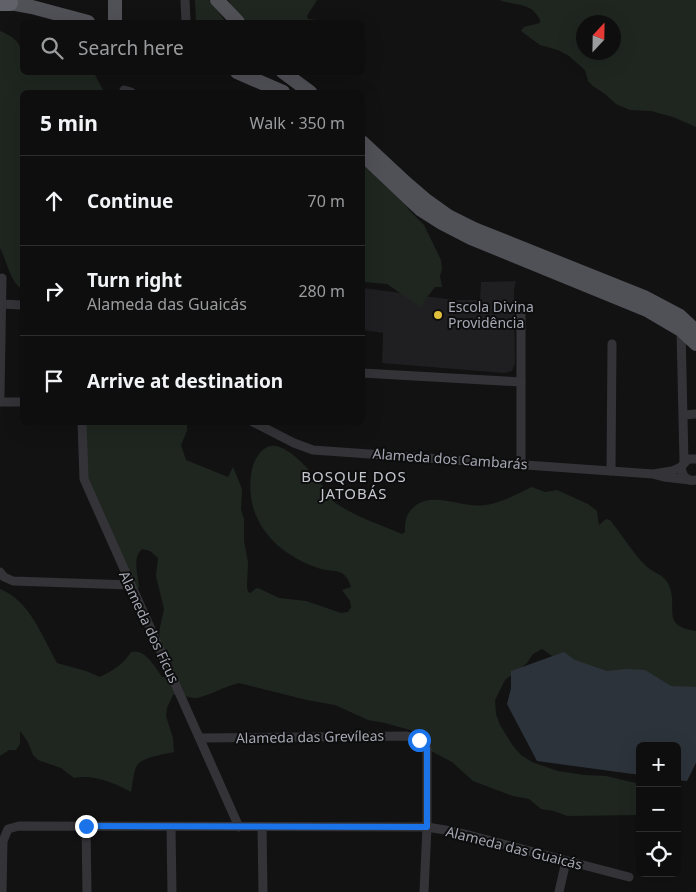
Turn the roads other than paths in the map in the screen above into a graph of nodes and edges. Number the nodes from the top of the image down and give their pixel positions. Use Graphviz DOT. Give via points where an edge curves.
graph roads {
  1 [pos="115,0"];
  2 [pos="185,0"];
  3 [pos="5,3"];
  4 [pos="219,3"];
  5 [pos="81,20"];
  6 [pos="115,20"];
  7 [pos="186,20"];
  8 [pos="228,20"];
  9 [pos="236,20"];
  10 [pos="244,75"];
  11 [pos="287,75"];
  12 [pos="293,75"];
  13 [pos="278,90"];
  14 [pos="307,90"];
  15 [pos="308,90"];
  16 [pos="365,145"];
  17 [pos="365,159"];
  18 [pos="2,278"];
  19 [pos="1,304"];
  20 [pos="20,305"];
  21 [pos="521,312"];
  22 [pos="681,330"];
  23 [pos="696,330"];
  24 [pos="612,344"];
  25 [pos="696,344"];
  26 [pos="365,373"];
  27 [pos="521,382"];
  28 [pos="0,396"];
  29 [pos="0,402"];
  30 [pos="20,402"];
  31 [pos="696,414"];
  32 [pos="684,415"];
  33 [pos="82,425"];
  34 [pos="259,425"];
  35 [pos="696,459"];
  36 [pos="521,464"];
  37 [pos="683,464"];
  38 [pos="611,471"];
  39 [pos="653,474"];
  40 [pos="694,482"];
  41 [pos="0,572"];
  42 [pos="130,585"];
  43 [pos="200,738"];
  44 [pos="86,826"];
  45 [pos="171,827"];
  46 [pos="239,827"];
  47 [pos="262,827"];
  48 [pos="427,827"];
  49 [pos="566,861"];
  50 [pos="629,877"];
  51 [pos="2,892"];
  52 [pos="88,892"];
  53 [pos="172,892"];
  54 [pos="263,892"];
  55 [pos="424,892"];
  56 [pos="559,892"];
  1 -- 6 [label="main road"];
  2 -- 7 [label="street"];
  3 -- 5 [label="main road"];
  4 -- 8 [label="main road"];
  4 -- 9 [label="main road"];
  10 -- 13 [label="main road"];
  11 -- 14 [label="main road"];
  12 -- 15 [label="main road"];
  16 -- 23 [label="main road" via="448,216 644,296 680,316"];
  17 -- 22 [label="main road" via="420,209 442,224 647,310"];
  18 -- 19 [label="street"];
  19 -- 20 [label="street"];
  19 -- 28 [label="street"];
  21 -- 27 [label="street"];
  22 -- 25 [label="main road"];
  22 -- 32 [label="street"];
  24 -- 38 [label="street"];
  26 -- 27 [label="street"];
  27 -- 36 [label="street"];
  29 -- 30 [label="street"];
  31 -- 32 [label="street"];
  32 -- 37 [label="street"];
  33 -- 42 [label="street, Alameda dos Fícus" via="84,479"];
  34 -- 36 [label="street, Alameda dos Cambarás" via="313,450"];
  35 -- 37 [label="street, Alameda dos Cambarás" via="688,459"];
  36 -- 38 [label="street, Alameda dos Cambarás"];
  37 -- 39 [label="street, Alameda dos Cambarás" via="672,471"];
  37 -- 40 [label="street" via="685,478"];
  38 -- 39 [label="street, Alameda dos Cambarás"];
  39 -- 40 [label="street, Alameda dos Cambarás"];
  41 -- 42 [label="street" via="13,581"];
  42 -- 43 [label="street, Alameda dos Fícus"];
  43 -- 46 [label="street, Alameda dos Fícus"];
  43 -- 48 [label="street, Alameda das Grevíleas" via="407,736 419,740 427,748"];
  44 -- 45 [label="street, Alameda das Guaicás"];
  44 -- 51 [label="street, Alameda das Guaicás" via="19,826 8,829 3,841"];
  44 -- 52 [label="street"];
  45 -- 46 [label="street, Alameda das Guaicás"];
  45 -- 53 [label="street"];
  46 -- 47 [label="street, Alameda das Guaicás"];
  47 -- 48 [label="street, Alameda das Guaicás"];
  47 -- 54 [label="street"];
  48 -- 49 [label="street, Alameda das Guaicás"];
  48 -- 55 [label="street"];
  49 -- 50 [label="street, Alameda das Guaicás"];
  49 -- 56 [label="street"];
}
